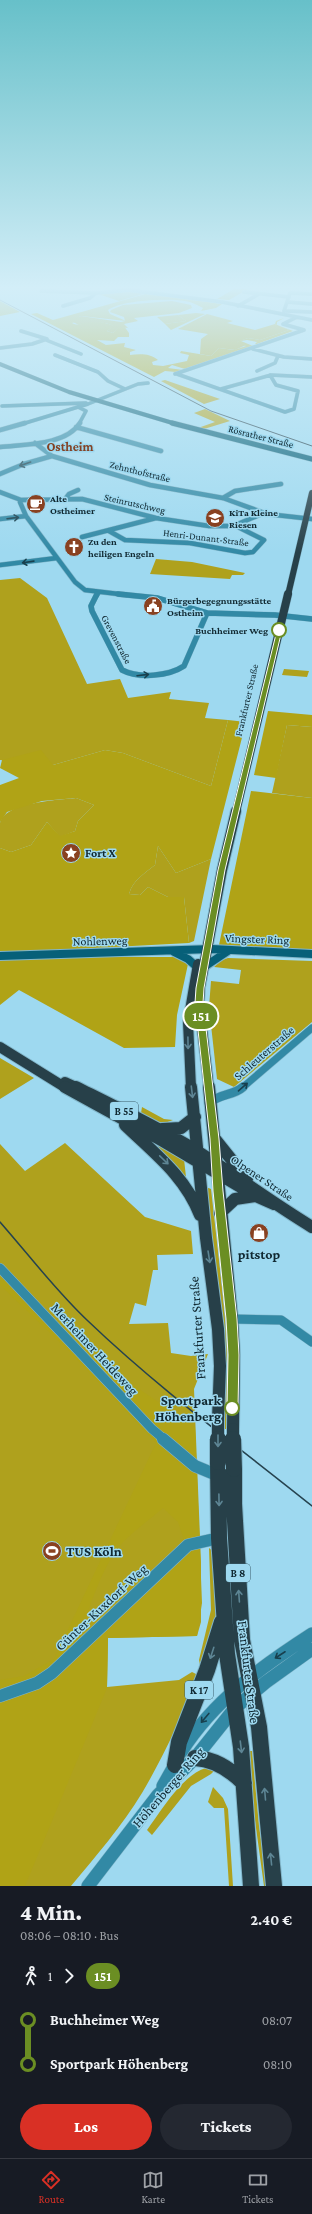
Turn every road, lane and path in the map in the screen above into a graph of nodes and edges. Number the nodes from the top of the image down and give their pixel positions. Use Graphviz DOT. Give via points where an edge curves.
graph roads {
  1 [pos="30,377"];
  2 [pos="104,377"];
  3 [pos="181,377"];
  4 [pos="263,377"];
  5 [pos="270,377"];
  6 [pos="148,383"];
  7 [pos="125,389"];
  8 [pos="221,389"];
  9 [pos="96,401"];
  10 [pos="88,404"];
  11 [pos="2,406"];
  12 [pos="78,407"];
  13 [pos="0,426"];
  14 [pos="76,427"];
  15 [pos="6,429"];
  16 [pos="0,430"];
  17 [pos="35,443"];
  18 [pos="0,447"];
  19 [pos="161,451"];
  20 [pos="312,455"];
  21 [pos="52,456"];
  22 [pos="299,456"];
  23 [pos="312,459"];
  24 [pos="0,474"];
  25 [pos="281,484"];
  26 [pos="78,490"];
  27 [pos="0,492"];
  28 [pos="312,493"];
  29 [pos="66,498"];
  30 [pos="222,498"];
  31 [pos="21,500"];
  32 [pos="264,513"];
  33 [pos="26,516"];
  34 [pos="156,518"];
  35 [pos="309,518"];
  36 [pos="0,519"];
  37 [pos="234,526"];
  38 [pos="109,531"];
  39 [pos="82,537"];
  40 [pos="57,558"];
  41 [pos="0,565"];
  42 [pos="98,592"];
  43 [pos="206,613"];
  44 [pos="283,616"];
  45 [pos="312,619"];
  46 [pos="204,950"];
  47 [pos="230,950"];
  48 [pos="171,951"];
  49 [pos="312,954"];
  50 [pos="0,956"];
  51 [pos="200,967"];
  52 [pos="312,1028"];
  53 [pos="0,1048"];
  54 [pos="47,1074"];
  55 [pos="209,1103"];
  56 [pos="117,1116"];
  57 [pos="195,1117"];
  58 [pos="155,1126"];
  59 [pos="215,1139"];
  60 [pos="198,1157"];
  61 [pos="217,1169"];
  62 [pos="254,1191"];
  63 [pos="220,1213"];
  64 [pos="312,1227"];
  65 [pos="206,1238"];
  66 [pos="0,1268"];
  67 [pos="232,1319"];
  68 [pos="312,1342"];
  69 [pos="218,1469"];
  70 [pos="234,1476"];
  71 [pos="220,1538"];
  72 [pos="224,1616"];
  73 [pos="312,1634"];
  74 [pos="312,1649"];
  75 [pos="250,1684"];
  76 [pos="233,1690"];
  77 [pos="0,1696"];
  78 [pos="235,1708"];
  79 [pos="195,1758"];
  80 [pos="175,1765"];
  81 [pos="244,1783"];
  82 [pos="158,1795"];
  83 [pos="88,1886"];
  84 [pos="251,1886"];
  85 [pos="274,1886"];
  1 -- 9 [label="main road, Rösrather Straße"];
  2 -- 7 [label="street"];
  3 -- 8 [label="street"];
  4 -- 8 [label="street"];
  5 -- 8 [label="street" via="274,384 299,393 294,409 285,412"];
  6 -- 7 [label="street"];
  7 -- 9 [label="street"];
  9 -- 10 [label="street"];
  9 -- 22 [label="main road, Rösrather Straße"];
  10 -- 11 [label="street" via="80,402"];
  10 -- 12 [label="street"];
  12 -- 14 [label="street" via="86,411"];
  12 -- 15 [label="street"];
  13 -- 15 [label="street"];
  14 -- 17 [label="street" via="68,434"];
  14 -- 19 [label="street"];
  15 -- 16 [label="street"];
  17 -- 18 [label="street"];
  17 -- 21 [label="street, Zehnthofstraße"];
  20 -- 22 [label="main road"];
  21 -- 24 [label="street, one-way"];
  21 -- 30 [label="street, Zehnthofstraße" via="150,485"];
  22 -- 23 [label="main road, Rösrather Straße"];
  25 -- 30 [label="street" via="235,491"];
  26 -- 29 [label="street"];
  27 -- 31 [label="street, Steinrutschweg"];
  28 -- 35 [label="main road, Frankfurter Straße / B 8"];
  29 -- 31 [label="street, Steinrutschweg"];
  29 -- 34 [label="street, Steinrutschweg"];
  30 -- 32 [label="street, Zehnthofstraße"];
  31 -- 33 [label="street"];
  32 -- 35 [label="street, Zehnthofstraße"];
  32 -- 37 [label="street, Steinrutschweg"];
  36 -- 33 [label="street, one-way"];
  33 -- 40 [label="street"];
  34 -- 37 [label="street, Steinrutschweg" via="209,526"];
  34 -- 38 [label="street"];
  35 -- 44 [label="main road, Frankfurter Straße / B 8"];
  37 -- 38 [label="street, Henri-Dunant-Straße" via="264,539 263,542 253,552 245,553 190,544 125,540"];
  38 -- 39 [label="street"];
  40 -- 41 [label="street, one-way"];
  40 -- 42 [label="street" via="80,587"];
  42 -- 43 [label="street" via="157,598"];
  42 -- 43 [label="street, Grevenstraße, one-way" via="91,606 92,611 122,670 137,676 178,670 184,666"];
  43 -- 44 [label="street"];
  44 -- 45 [label="street"];
  44 -- 46 [label="main road, Frankfurter Straße / B 8"];
  46 -- 47 [label="main road, Vingster Ring"];
  46 -- 48 [label="main road, Nohlenweg"];
  46 -- 51 [label="main road, Frankfurter Straße / B 8"];
  47 -- 49 [label="main road, Vingster Ring"];
  47 -- 51 [label="main road"];
  48 -- 50 [label="main road, Nohlenweg"];
  48 -- 51 [label="main road"];
  51 -- 55 [label="main road, Frankfurter Straße / B 8" via="199,1003"];
  51 -- 57 [label="main road, Frankfurter Straße / B 8, one-way" via="188,1022 189,1066"];
  55 -- 52 [label="street, Schleuterstraße, one-way" via="218,1096 238,1092"];
  53 -- 54 [label="main road, B 55"];
  54 -- 56 [label="main road, B 55" via="70,1091"];
  54 -- 58 [label="main road, B 55"];
  55 -- 59 [label="main road, Frankfurter Straße / B 8"];
  56 -- 60 [label="main road, B 55"];
  56 -- 65 [label="main road, one-way" via="166,1161 186,1185 198,1207"];
  57 -- 58 [label="main road" via="185,1127 178,1129 166,1130"];
  57 -- 60 [label="main road, Frankfurter Straße / B 8"];
  58 -- 60 [label="main road, B 55"];
  59 -- 61 [label="main road, Frankfurter Straße / B 8"];
  59 -- 62 [label="main road"];
  60 -- 61 [label="main road, B 55"];
  60 -- 65 [label="main road, Frankfurter Straße / B 8"];
  61 -- 62 [label="main road, B 55"];
  61 -- 63 [label="main road, Frankfurter Straße / B 8"];
  62 -- 63 [label="main road" via="228,1203"];
  62 -- 64 [label="main road, Olpener Straße / B 55"];
  63 -- 67 [label="main road, Frankfurter Straße / B 8"];
  65 -- 69 [label="main road, Frankfurter Straße / B 8, one-way, bridge" via="220,1349"];
  66 -- 69 [label="street, Merheimer Heideweg" via="157,1434 195,1466"];
  67 -- 68 [label="street" via="281,1320"];
  67 -- 70 [label="main road, Frankfurter Straße / B 8, bridge"];
  69 -- 70 [label="street, Merheimer Heideweg"];
  69 -- 71 [label="main road, Frankfurter Straße / B 8, one-way"];
  75 -- 70 [label="main road, Frankfurter Straße / B 8, one-way" via="241,1628"];
  71 -- 72 [label="main road, Frankfurter Straße / B 8"];
  71 -- 77 [label="street, Günter-Kuxdorf-Weg" via="188,1545 52,1673 37,1683"];
  72 -- 76 [label="main road, Frankfurter Straße / B 8"];
  72 -- 80 [label="main road, K 17, one-way" via="207,1670 179,1742"];
  73 -- 75 [label="street, one-way"];
  74 -- 75 [label="street"];
  75 -- 76 [label="street"];
  75 -- 78 [label="street, Höhenberger Ring"];
  85 -- 75 [label="main road, Frankfurter Straße / B 8, one-way" via="259,1727"];
  76 -- 78 [label="main road, Frankfurter Straße / B 8"];
  76 -- 80 [label="street, K 17, one-way" via="200,1724"];
  78 -- 79 [label="street, Höhenberger Ring / K 17"];
  78 -- 81 [label="main road, Frankfurter Straße / B 8, one-way"];
  79 -- 81 [label="main road" via="219,1763 231,1770"];
  79 -- 82 [label="street, Höhenberger Ring / K 17"];
  80 -- 82 [label="street, K 17"];
  81 -- 84 [label="main road, Frankfurter Straße / B 8"];
  82 -- 83 [label="street, Höhenberger Ring / K 17"];
}
